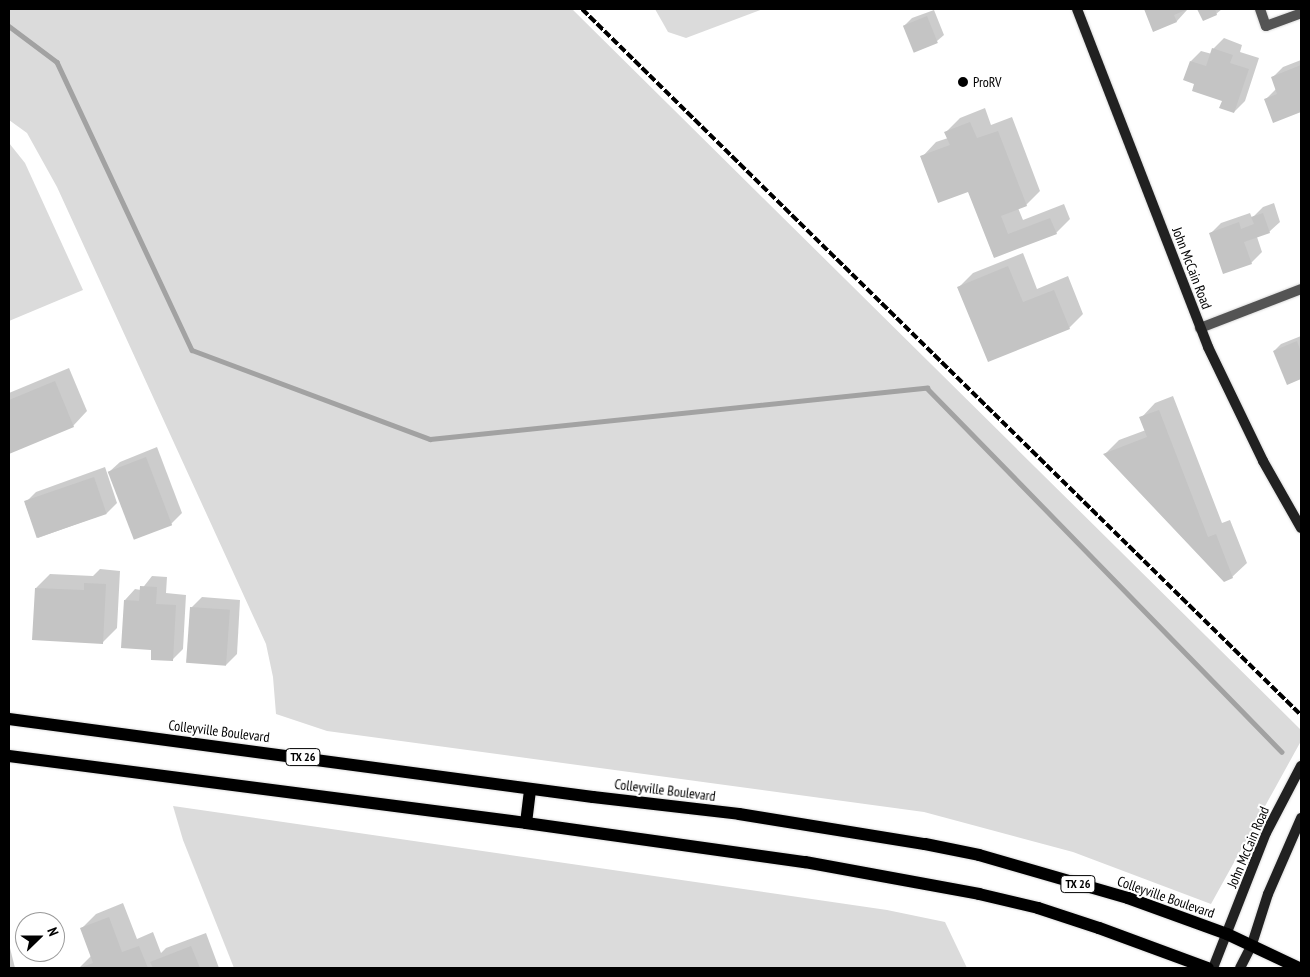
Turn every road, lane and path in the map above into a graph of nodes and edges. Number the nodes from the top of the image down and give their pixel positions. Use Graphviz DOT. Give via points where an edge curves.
graph roads {
  1 [pos="1077,9"];
  2 [pos="1260,9"];
  3 [pos="1301,13"];
  4 [pos="1301,289"];
  5 [pos="1200,328"];
  6 [pos="1301,528"];
  7 [pos="9,719"];
  8 [pos="9,756"];
  9 [pos="1301,766"];
  10 [pos="530,789"];
  11 [pos="1301,818"];
  12 [pos="526,823"];
  13 [pos="1227,934"];
  14 [pos="1252,944"];
  15 [pos="1208,968"];
  16 [pos="1213,968"];
  17 [pos="1240,968"];
  18 [pos="1299,968"];
  1 -- 5 [label="main road, John McCain Road"];
  2 -- 3 [label="street" via="1266,26"];
  4 -- 5 [label="street"];
  5 -- 6 [label="main road, John McCain Road" via="1245,426"];
  7 -- 10 [label="main road, Colleyville Boulevard / TX 26"];
  8 -- 12 [label="main road"];
  9 -- 13 [label="main road, John McCain Road" via="1266,833"];
  10 -- 12 [label="main road"];
  10 -- 13 [label="main road, Colleyville Boulevard / TX 26" via="739,814 979,855 1128,898"];
  11 -- 14 [label="main road" via="1268,894"];
  12 -- 15 [label="main road" via="805,862 979,894 1038,908"];
  13 -- 14 [label="main road, Colleyville Boulevard / TX 26"];
  13 -- 16 [label="main road, John McCain Road"];
  14 -- 17 [label="main road"];
  14 -- 18 [label="main road, Colleyville Boulevard / TX 26"];
}
